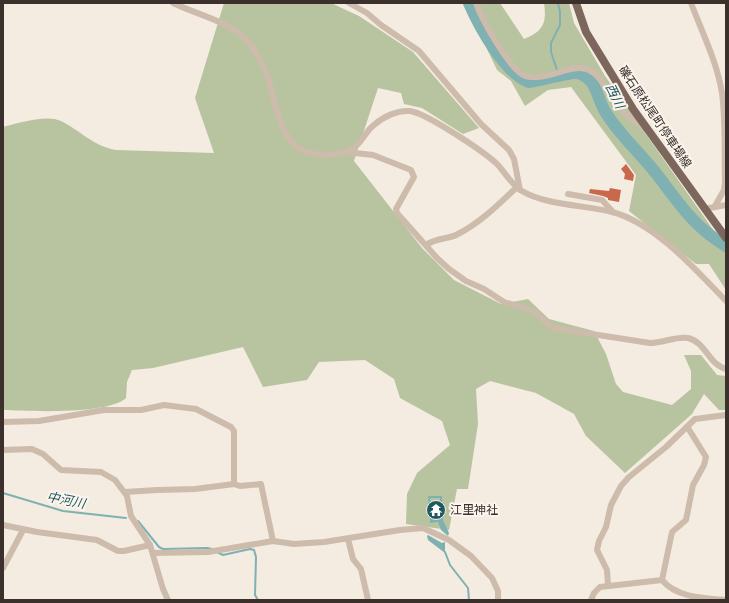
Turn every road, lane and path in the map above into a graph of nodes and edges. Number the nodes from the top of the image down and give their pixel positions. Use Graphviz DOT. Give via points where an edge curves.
graph roads {
  1 [pos="173,3"];
  2 [pos="349,3"];
  3 [pos="476,3"];
  4 [pos="576,3"];
  5 [pos="691,3"];
  6 [pos="649,132"];
  7 [pos="345,152"];
  8 [pos="518,189"];
  9 [pos="568,194"];
  10 [pos="726,205"];
  11 [pos="715,206"];
  12 [pos="704,209"];
  13 [pos="613,212"];
  14 [pos="726,238"];
  15 [pos="426,246"];
  16 [pos="726,301"];
  17 [pos="726,369"];
  18 [pos="726,415"];
  19 [pos="3,422"];
  20 [pos="688,428"];
  21 [pos="3,450"];
  22 [pos="234,484"];
  23 [pos="125,492"];
  24 [pos="3,525"];
  25 [pos="23,530"];
  26 [pos="348,540"];
  27 [pos="272,541"];
  28 [pos="150,545"];
  29 [pos="153,553"];
  30 [pos="3,568"];
  31 [pos="662,580"];
  32 [pos="608,585"];
  33 [pos="168,600"];
  34 [pos="368,600"];
  35 [pos="498,600"];
  36 [pos="591,600"];
  37 [pos="726,600"];
  1 -- 7 [label="street" via="226,26 243,37 267,74 282,128 295,146 304,151 330,155"];
  2 -- 8 [label="street" via="419,51 481,124 509,150 514,159"];
  3 -- 6 [label="street" via="480,15 501,49 525,76 536,77 573,68 589,70 601,80 614,102 627,116"];
  4 -- 6 [label="main road, 礫石原松尾町停車場線" via="586,32"];
  5 -- 11 [label="street" via="717,70 722,92 725,182 724,190"];
  6 -- 12 [label="main road, 礫石原松尾町停車場線"];
  7 -- 8 [label="street" via="358,144 374,125 390,115 411,111 420,113 472,145 498,165"];
  7 -- 15 [label="street" via="373,155 413,172 414,177 396,211"];
  8 -- 13 [label="street" via="541,199"];
  8 -- 15 [label="street" via="461,232 437,238"];
  9 -- 13 [label="street" via="602,200"];
  10 -- 11 [label="street"];
  11 -- 12 [label="street"];
  12 -- 14 [label="main road, 礫石原松尾町停車場線"];
  13 -- 16 [label="street" via="634,221 652,233 678,254"];
  15 -- 17 [label="street" via="441,262 466,281 504,302 534,311 553,328 650,343 678,338 689,339 700,344 718,366"];
  18 -- 20 [label="street" via="695,419"];
  19 -- 22 [label="street" via="39,422 104,410 141,410 164,404 196,409 234,430"];
  20 -- 31 [label="street" via="705,454 706,461 693,485 686,520 672,532"];
  20 -- 32 [label="street" via="629,477 611,505 606,528 597,550 607,570"];
  21 -- 23 [label="street" via="32,449 43,454 61,470 96,471 107,474"];
  22 -- 23 [label="street" via="195,490"];
  22 -- 27 [label="street" via="261,484"];
  23 -- 28 [label="street" via="131,516"];
  24 -- 25 [label="street"];
  25 -- 28 [label="street" via="97,540 124,551"];
  25 -- 30 [label="street"];
  26 -- 27 [label="street" via="294,544"];
  26 -- 34 [label="street" via="353,559 361,569"];
  26 -- 35 [label="street" via="417,528 433,531 460,548 485,569 498,591"];
  27 -- 29 [label="street" via="214,551"];
  28 -- 29 [label="street"];
  29 -- 33 [label="street"];
  31 -- 32 [label="street"];
  31 -- 37 [label="street" via="676,592"];
  32 -- 36 [label="street" via="596,589"];
}
